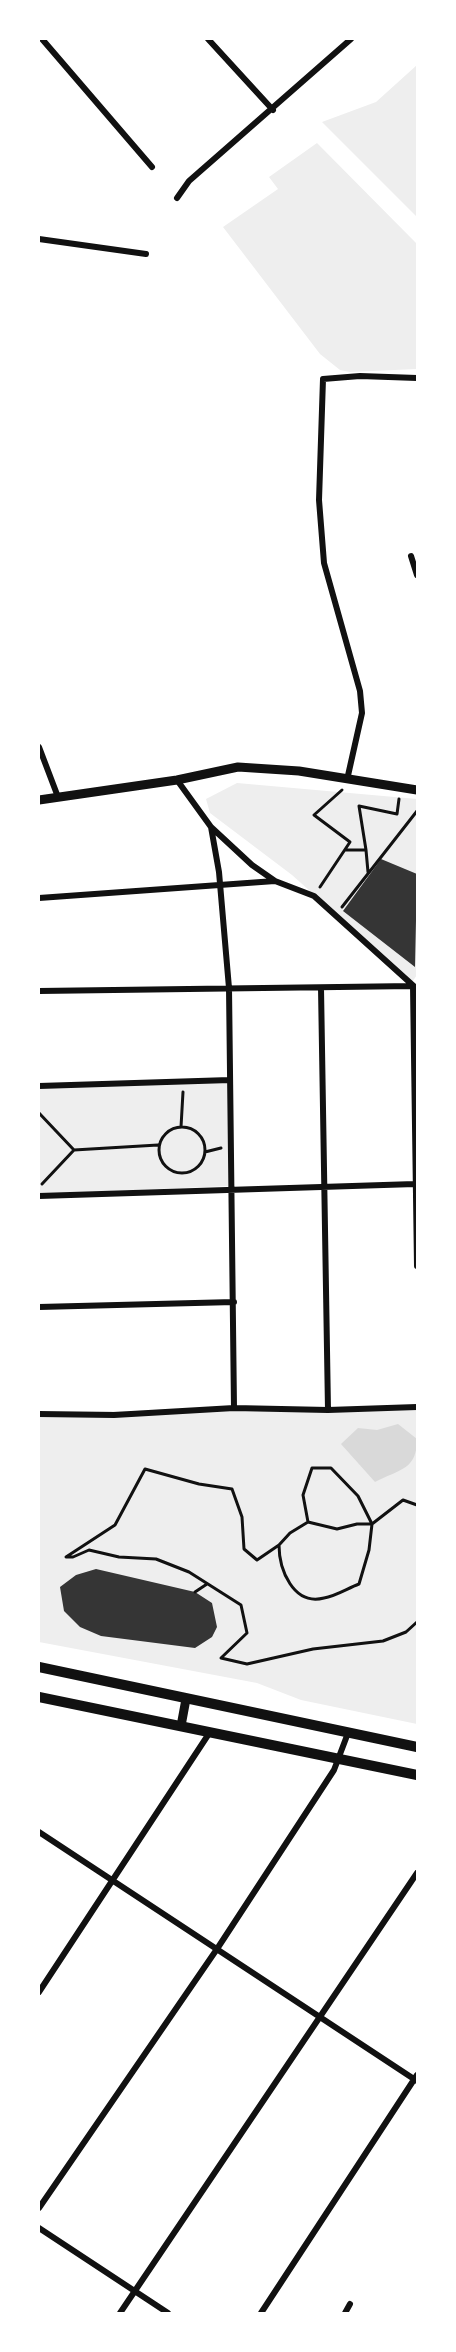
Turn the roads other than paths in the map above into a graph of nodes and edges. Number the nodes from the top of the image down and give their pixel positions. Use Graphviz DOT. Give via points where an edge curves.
graph roads {
  1 [pos="42,39"];
  2 [pos="208,39"];
  3 [pos="351,39"];
  4 [pos="273,110"];
  5 [pos="152,167"];
  6 [pos="177,198"];
  7 [pos="39,239"];
  8 [pos="146,254"];
  9 [pos="417,378"];
  10 [pos="411,556"];
  11 [pos="417,574"];
  12 [pos="39,747"];
  13 [pos="177,780"];
  14 [pos="347,781"];
  15 [pos="417,790"];
  16 [pos="58,797"];
  17 [pos="39,800"];
  18 [pos="211,827"];
  19 [pos="275,881"];
  20 [pos="220,885"];
  21 [pos="39,898"];
  22 [pos="416,986"];
  23 [pos="229,988"];
  24 [pos="321,988"];
  25 [pos="39,991"];
  26 [pos="230,1080"];
  27 [pos="39,1086"];
  28 [pos="416,1113"];
  29 [pos="415,1184"];
  30 [pos="324,1186"];
  31 [pos="232,1189"];
  32 [pos="39,1196"];
  33 [pos="417,1266"];
  34 [pos="234,1302"];
  35 [pos="39,1307"];
  36 [pos="417,1407"];
  37 [pos="234,1408"];
  38 [pos="328,1410"];
  39 [pos="39,1414"];
  40 [pos="39,1666"];
  41 [pos="39,1696"];
  42 [pos="186,1699"];
  43 [pos="181,1726"];
  44 [pos="210,1732"];
  45 [pos="348,1732"];
  46 [pos="417,1747"];
  47 [pos="338,1759"];
  48 [pos="417,1775"];
  49 [pos="39,1832"];
  50 [pos="417,1873"];
  51 [pos="113,1881"];
  52 [pos="217,1949"];
  53 [pos="39,1992"];
  54 [pos="320,2017"];
  55 [pos="416,2078"];
  56 [pos="39,2208"];
  57 [pos="39,2228"];
  58 [pos="135,2291"];
  59 [pos="350,2304"];
  60 [pos="120,2313"];
  61 [pos="168,2313"];
  62 [pos="261,2313"];
  63 [pos="345,2313"];
  1 -- 5 [label="street"];
  2 -- 4 [label="street"];
  3 -- 4 [label="street"];
  4 -- 6 [label="street" via="189,181"];
  7 -- 8 [label="street"];
  9 -- 14 [label="street" via="323,379 319,500 324,563 360,691 362,713"];
  10 -- 11 [label="street"];
  12 -- 16 [label="street"];
  13 -- 14 [label="street" via="238,767 299,771"];
  13 -- 16 [label="street"];
  13 -- 18 [label="street"];
  14 -- 15 [label="street"];
  16 -- 17 [label="street"];
  18 -- 19 [label="street"];
  18 -- 20 [label="street"];
  19 -- 20 [label="street"];
  19 -- 22 [label="street" via="314,896"];
  20 -- 21 [label="street"];
  20 -- 23 [label="street"];
  22 -- 24 [label="street"];
  22 -- 28 [label="street"];
  23 -- 24 [label="street"];
  23 -- 25 [label="street"];
  23 -- 26 [label="street"];
  24 -- 30 [label="street"];
  26 -- 27 [label="street"];
  26 -- 31 [label="street"];
  28 -- 29 [label="street"];
  29 -- 30 [label="street"];
  29 -- 33 [label="street"];
  30 -- 31 [label="street"];
  30 -- 38 [label="street"];
  31 -- 32 [label="street"];
  31 -- 34 [label="street"];
  34 -- 35 [label="street"];
  34 -- 37 [label="street"];
  36 -- 38 [label="street"];
  37 -- 38 [label="street"];
  37 -- 39 [label="street" via="114,1415"];
  40 -- 42 [label="main road"];
  41 -- 43 [label="main road"];
  42 -- 43 [label="street"];
  42 -- 45 [label="main road"];
  43 -- 44 [label="main road"];
  44 -- 47 [label="main road"];
  44 -- 51 [label="street"];
  45 -- 46 [label="main road"];
  45 -- 47 [label="street"];
  47 -- 48 [label="main road"];
  47 -- 52 [label="street"];
  49 -- 51 [label="street"];
  50 -- 54 [label="street"];
  51 -- 52 [label="street"];
  51 -- 53 [label="street"];
  52 -- 54 [label="street"];
  52 -- 56 [label="street"];
  54 -- 55 [label="street"];
  54 -- 58 [label="street"];
  55 -- 62 [label="street"];
  57 -- 58 [label="street"];
  58 -- 60 [label="street"];
  58 -- 61 [label="street"];
  59 -- 63 [label="street"];
}
